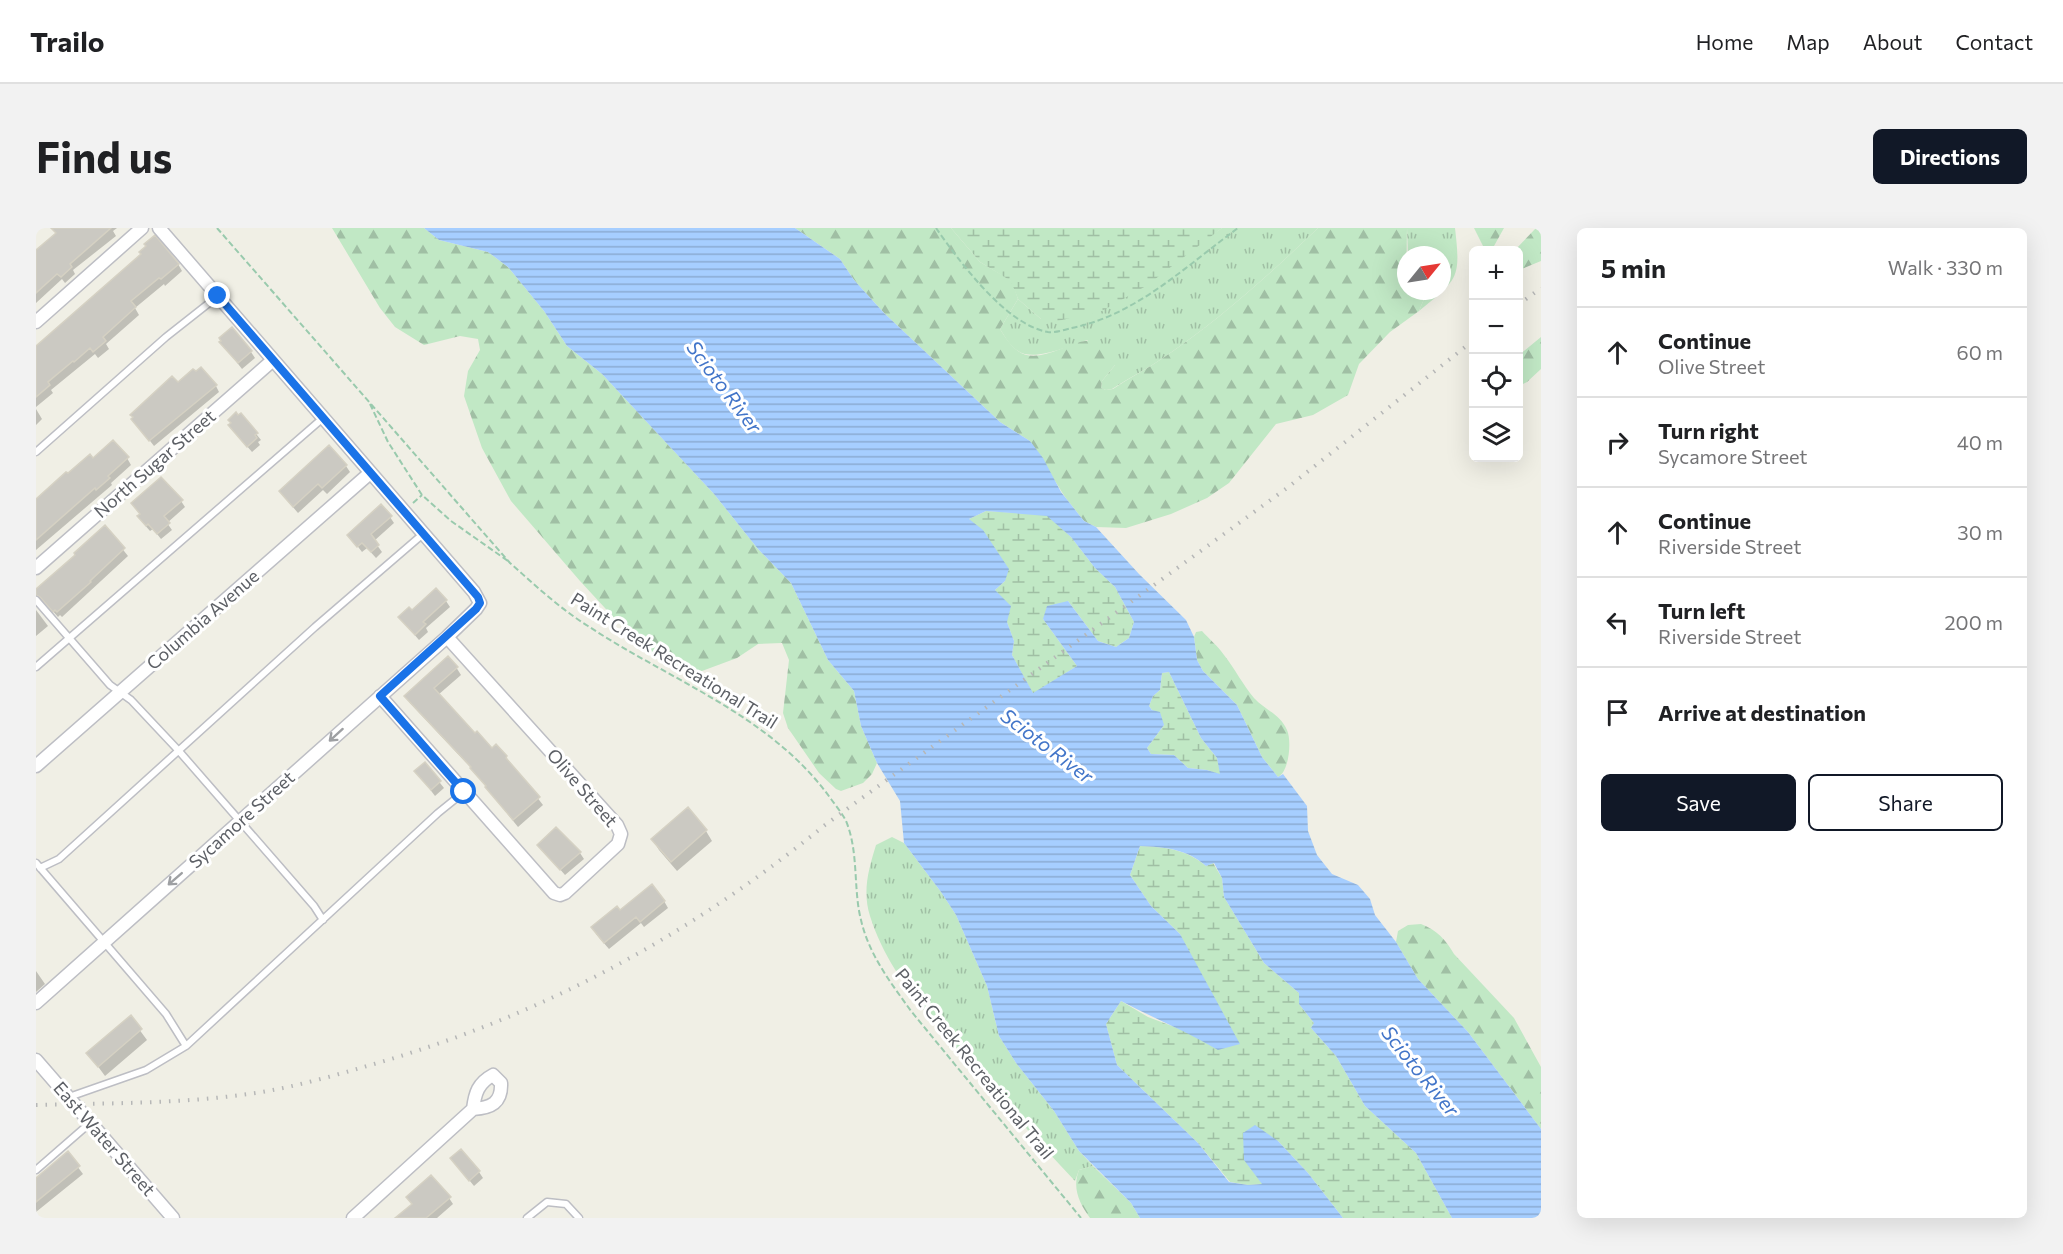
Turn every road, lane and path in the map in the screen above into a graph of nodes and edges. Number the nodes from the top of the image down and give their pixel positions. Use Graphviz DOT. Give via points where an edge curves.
graph roads {
  1 [pos="142,228"];
  2 [pos="159,228"];
  3 [pos="217,228"];
  4 [pos="936,228"];
  5 [pos="1238,228"];
  6 [pos="218,296"];
  7 [pos="36,322"];
  8 [pos="273,360"];
  9 [pos="369,402"];
  10 [pos="323,418"];
  11 [pos="36,452"];
  12 [pos="370,473"];
  13 [pos="423,534"];
  14 [pos="510,563"];
  15 [pos="36,568"];
  16 [pos="36,600"];
  17 [pos="447,637"];
  18 [pos="69,639"];
  19 [pos="36,667"];
  20 [pos="121,693"];
  21 [pos="380,696"];
  22 [pos="178,750"];
  23 [pos="36,766"];
  24 [pos="464,792"];
  25 [pos="241,821"];
  26 [pos="38,865"];
  27 [pos="322,920"];
  28 [pos="105,941"];
  29 [pos="36,1003"];
  30 [pos="186,1046"];
  31 [pos="36,1060"];
  32 [pos="69,1097"];
  33 [pos="473,1109"];
  34 [pos="91,1123"];
  35 [pos="36,1170"];
  36 [pos="173,1218"];
  37 [pos="353,1218"];
  38 [pos="527,1218"];
  39 [pos="579,1218"];
  40 [pos="1081,1218"];
  1 -- 7 [label="street"];
  2 -- 6 [label="street"];
  3 -- 9 [label="path, Paint Creek Recreational Trail"];
  4 -- 5 [label="path" via="962,264 1017,320 1049,332 1087,325 1139,302"];
  6 -- 8 [label="street"];
  6 -- 11 [label="lane"];
  8 -- 10 [label="street"];
  8 -- 15 [label="street, North Sugar Street"];
  9 -- 14 [label="path, Paint Creek Recreational Trail"];
  9 -- 14 [label="path" via="388,442 422,495"];
  10 -- 12 [label="street"];
  10 -- 18 [label="lane"];
  12 -- 13 [label="street"];
  12 -- 20 [label="street, Columbia Avenue"];
  13 -- 17 [label="street, Sycamore Street" via="480,603"];
  13 -- 22 [label="lane"];
  14 -- 40 [label="path, Paint Creek Recreational Trail" via="587,626 749,720 800,761 845,819 861,922 880,966 911,1011"];
  16 -- 18 [label="lane"];
  17 -- 21 [label="street, Sycamore Street"];
  17 -- 24 [label="street, Olive Street" via="617,825 621,834 618,844 565,893 554,893"];
  18 -- 19 [label="lane"];
  18 -- 20 [label="lane"];
  20 -- 22 [label="lane"];
  20 -- 23 [label="street, Columbia Avenue"];
  21 -- 24 [label="street, Olive Street"];
  21 -- 25 [label="street, Sycamore Street, one-way"];
  22 -- 25 [label="lane"];
  22 -- 26 [label="lane" via="59,858"];
  24 -- 27 [label="lane"];
  25 -- 27 [label="lane"];
  25 -- 28 [label="street, Sycamore Street, one-way"];
  26 -- 28 [label="lane"];
  27 -- 30 [label="lane"];
  28 -- 29 [label="street, Sycamore Street"];
  28 -- 30 [label="lane" via="166,1014"];
  30 -- 32 [label="lane" via="146,1070"];
  31 -- 32 [label="street, East Water Street"];
  32 -- 34 [label="street, East Water Street"];
  33 -- 37 [label="street"];
  34 -- 35 [label="lane"];
  34 -- 36 [label="street, East Water Street"];
  38 -- 39 [label="lane" via="547,1202 566,1204"];
}
